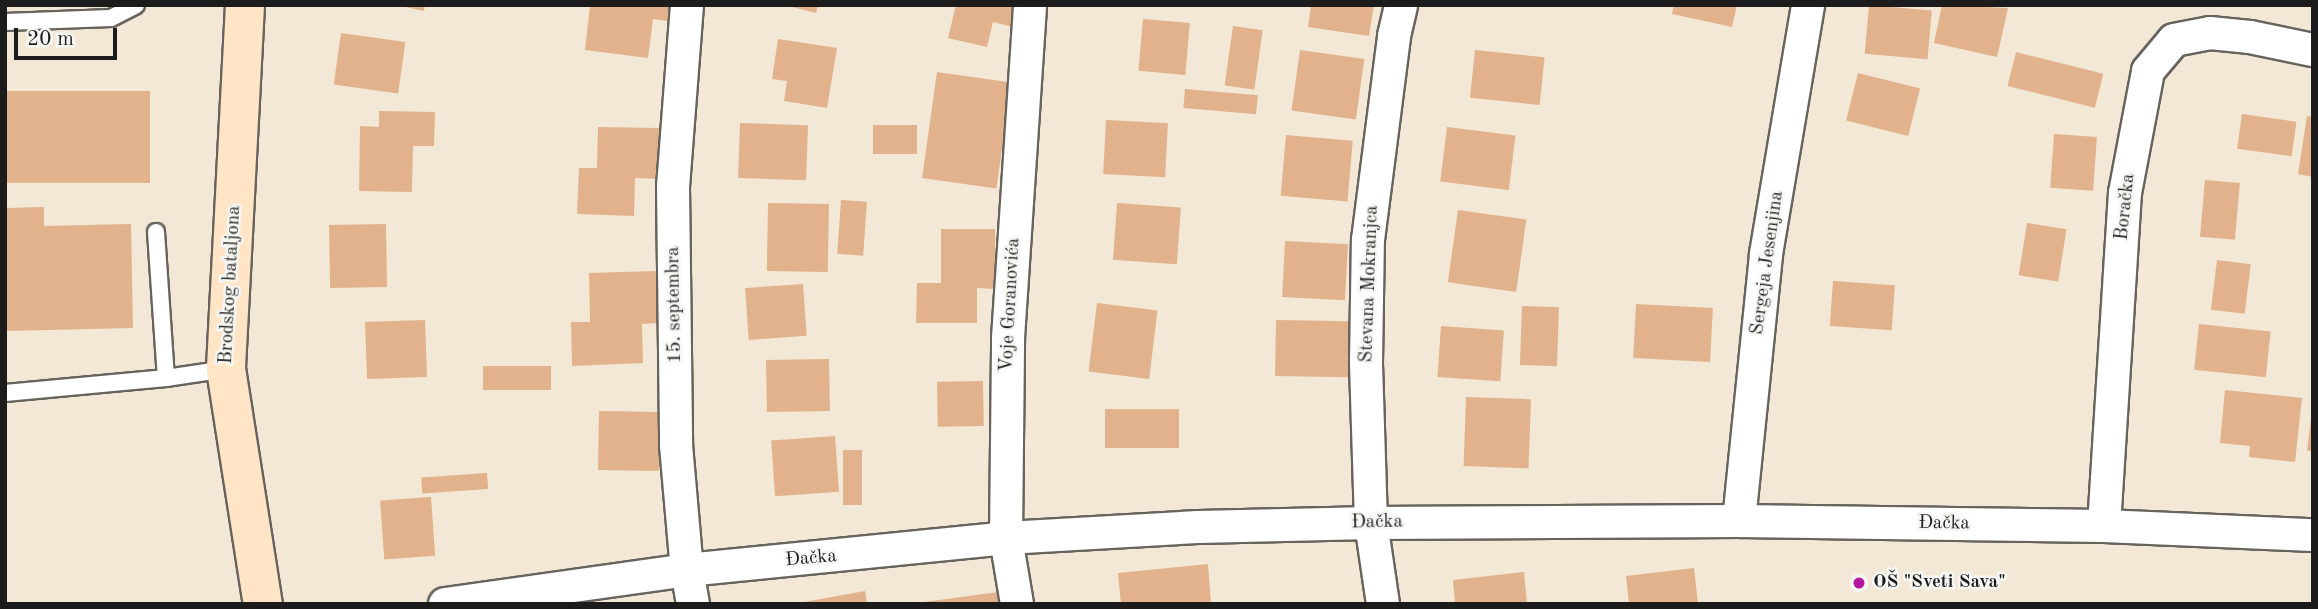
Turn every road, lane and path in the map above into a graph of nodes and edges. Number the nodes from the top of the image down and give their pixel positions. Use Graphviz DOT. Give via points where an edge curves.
graph roads {
  1 [pos="136,5"];
  2 [pos="244,5"];
  3 [pos="687,5"];
  4 [pos="1030,5"];
  5 [pos="1401,5"];
  6 [pos="1808,5"];
  7 [pos="5,22"];
  8 [pos="2313,50"];
  9 [pos="156,232"];
  10 [pos="226,369"];
  11 [pos="166,378"];
  12 [pos="5,393"];
  13 [pos="1739,522"];
  14 [pos="1371,523"];
  15 [pos="2104,526"];
  16 [pos="2313,535"];
  17 [pos="1006,538"];
  18 [pos="687,570"];
  19 [pos="263,604"];
  20 [pos="445,604"];
  21 [pos="693,604"];
  22 [pos="1017,604"];
  23 [pos="1383,604"];
  1 -- 7 [label="lane" via="111,18"];
  2 -- 10 [label="street, Brodskog bataljona"];
  3 -- 18 [label="street, 15. septembra" via="673,187 676,445"];
  4 -- 17 [label="street, Voje Goranovića" via="1007,338"];
  5 -- 14 [label="street, Stevana Mokranjca" via="1368,240"];
  6 -- 13 [label="street, Sergeja Jesenjina" via="1766,254"];
  8 -- 15 [label="street, Boračka" via="2210,33 2174,40 2148,71 2125,193"];
  9 -- 11 [label="lane"];
  10 -- 11 [label="lane"];
  10 -- 19 [label="street, Brodskog bataljona"];
  11 -- 12 [label="lane"];
  13 -- 14 [label="street, Đačka"];
  13 -- 15 [label="street, Đačka"];
  14 -- 17 [label="street, Đačka"];
  14 -- 23 [label="street, Stevana Mokranjca"];
  15 -- 16 [label="street, Đačka"];
  17 -- 18 [label="street, Đačka"];
  17 -- 22 [label="street, Voje Goranovića"];
  18 -- 20 [label="street, Đačka"];
  18 -- 21 [label="street, 15. septembra"];
}
